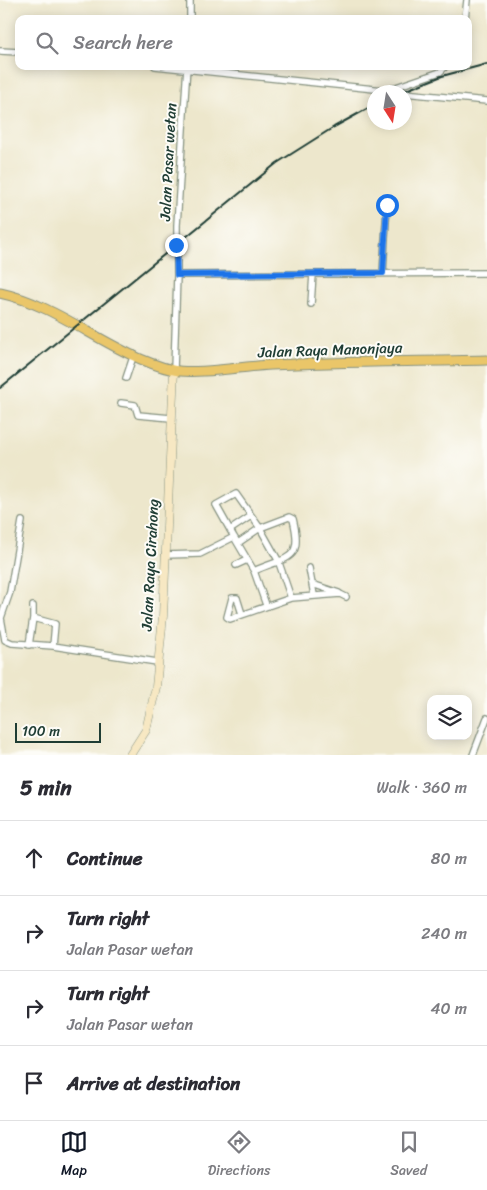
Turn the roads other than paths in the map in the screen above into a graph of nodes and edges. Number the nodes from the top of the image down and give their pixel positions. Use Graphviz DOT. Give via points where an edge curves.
graph roads {
  1 [pos="190,0"];
  2 [pos="467,0"];
  3 [pos="190,15"];
  4 [pos="465,15"];
  5 [pos="0,51"];
  6 [pos="15,52"];
  7 [pos="187,70"];
  8 [pos="207,70"];
  9 [pos="442,70"];
  10 [pos="400,85"];
  11 [pos="367,88"];
  12 [pos="412,94"];
  13 [pos="487,101"];
  14 [pos="387,205"];
  15 [pos="383,273"];
  16 [pos="487,273"];
  17 [pos="313,274"];
  18 [pos="177,275"];
  19 [pos="0,293"];
  20 [pos="311,304"];
  21 [pos="134,354"];
  22 [pos="487,360"];
  23 [pos="174,370"];
  24 [pos="126,378"];
  25 [pos="121,402"];
  26 [pos="171,418"];
  27 [pos="251,516"];
  28 [pos="22,522"];
  29 [pos="260,528"];
  30 [pos="230,530"];
  31 [pos="234,537"];
  32 [pos="238,543"];
  33 [pos="165,555"];
  34 [pos="247,560"];
  35 [pos="278,560"];
  36 [pos="236,566"];
  37 [pos="309,568"];
  38 [pos="254,571"];
  39 [pos="312,584"];
  40 [pos="314,594"];
  41 [pos="291,598"];
  42 [pos="266,605"];
  43 [pos="33,606"];
  44 [pos="1,614"];
  45 [pos="242,614"];
  46 [pos="33,618"];
  47 [pos="29,645"];
  48 [pos="53,646"];
  49 [pos="157,662"];
  50 [pos="487,718"];
  51 [pos="130,755"];
  52 [pos="473,755"];
  1 -- 3 [label="street"];
  2 -- 4 [label="street"];
  5 -- 6 [label="street"];
  7 -- 18 [label="street, Jalan Pasar wetan"];
  8 -- 11 [label="street"];
  9 -- 10 [label="street"];
  12 -- 13 [label="street"];
  14 -- 15 [label="street"];
  15 -- 16 [label="street"];
  15 -- 17 [label="street"];
  17 -- 18 [label="street"];
  17 -- 20 [label="street"];
  18 -- 23 [label="street, Jalan Pasar wetan"];
  19 -- 21 [label="main road, Jalan Raya Manonjaya" via="42,307"];
  21 -- 23 [label="main road, Jalan Raya Manonjaya"];
  21 -- 24 [label="street"];
  22 -- 23 [label="main road, Jalan Raya Manonjaya"];
  23 -- 26 [label="street, Jalan Raya Cirahong"];
  25 -- 26 [label="street" via="135,405 138,415"];
  26 -- 33 [label="street, Jalan Raya Cirahong"];
  27 -- 29 [label="street"];
  27 -- 30 [label="street"];
  27 -- 30 [label="street" via="236,494 223,500 216,505"];
  28 -- 44 [label="street" via="10,592"];
  29 -- 32 [label="street"];
  29 -- 35 [label="street"];
  29 -- 35 [label="street" via="289,517 294,519 295,553 285,560"];
  30 -- 31 [label="street"];
  31 -- 32 [label="street"];
  31 -- 33 [label="street" via="200,554"];
  32 -- 34 [label="street"];
  33 -- 49 [label="street, Jalan Raya Cirahong" via="163,616"];
  34 -- 36 [label="street"];
  34 -- 38 [label="street"];
  35 -- 38 [label="street"];
  35 -- 41 [label="street"];
  37 -- 39 [label="street"];
  38 -- 42 [label="street"];
  39 -- 40 [label="street"];
  39 -- 40 [label="street" via="343,595"];
  40 -- 41 [label="street"];
  41 -- 42 [label="street"];
  42 -- 45 [label="street"];
  43 -- 46 [label="street"];
  44 -- 47 [label="street" via="5,640"];
  46 -- 47 [label="street"];
  46 -- 48 [label="street" via="55,624"];
  47 -- 48 [label="street"];
  48 -- 49 [label="street"];
  49 -- 51 [label="street, Jalan Raya Cirahong" via="156,688 146,730"];
  50 -- 52 [label="street"];
}
